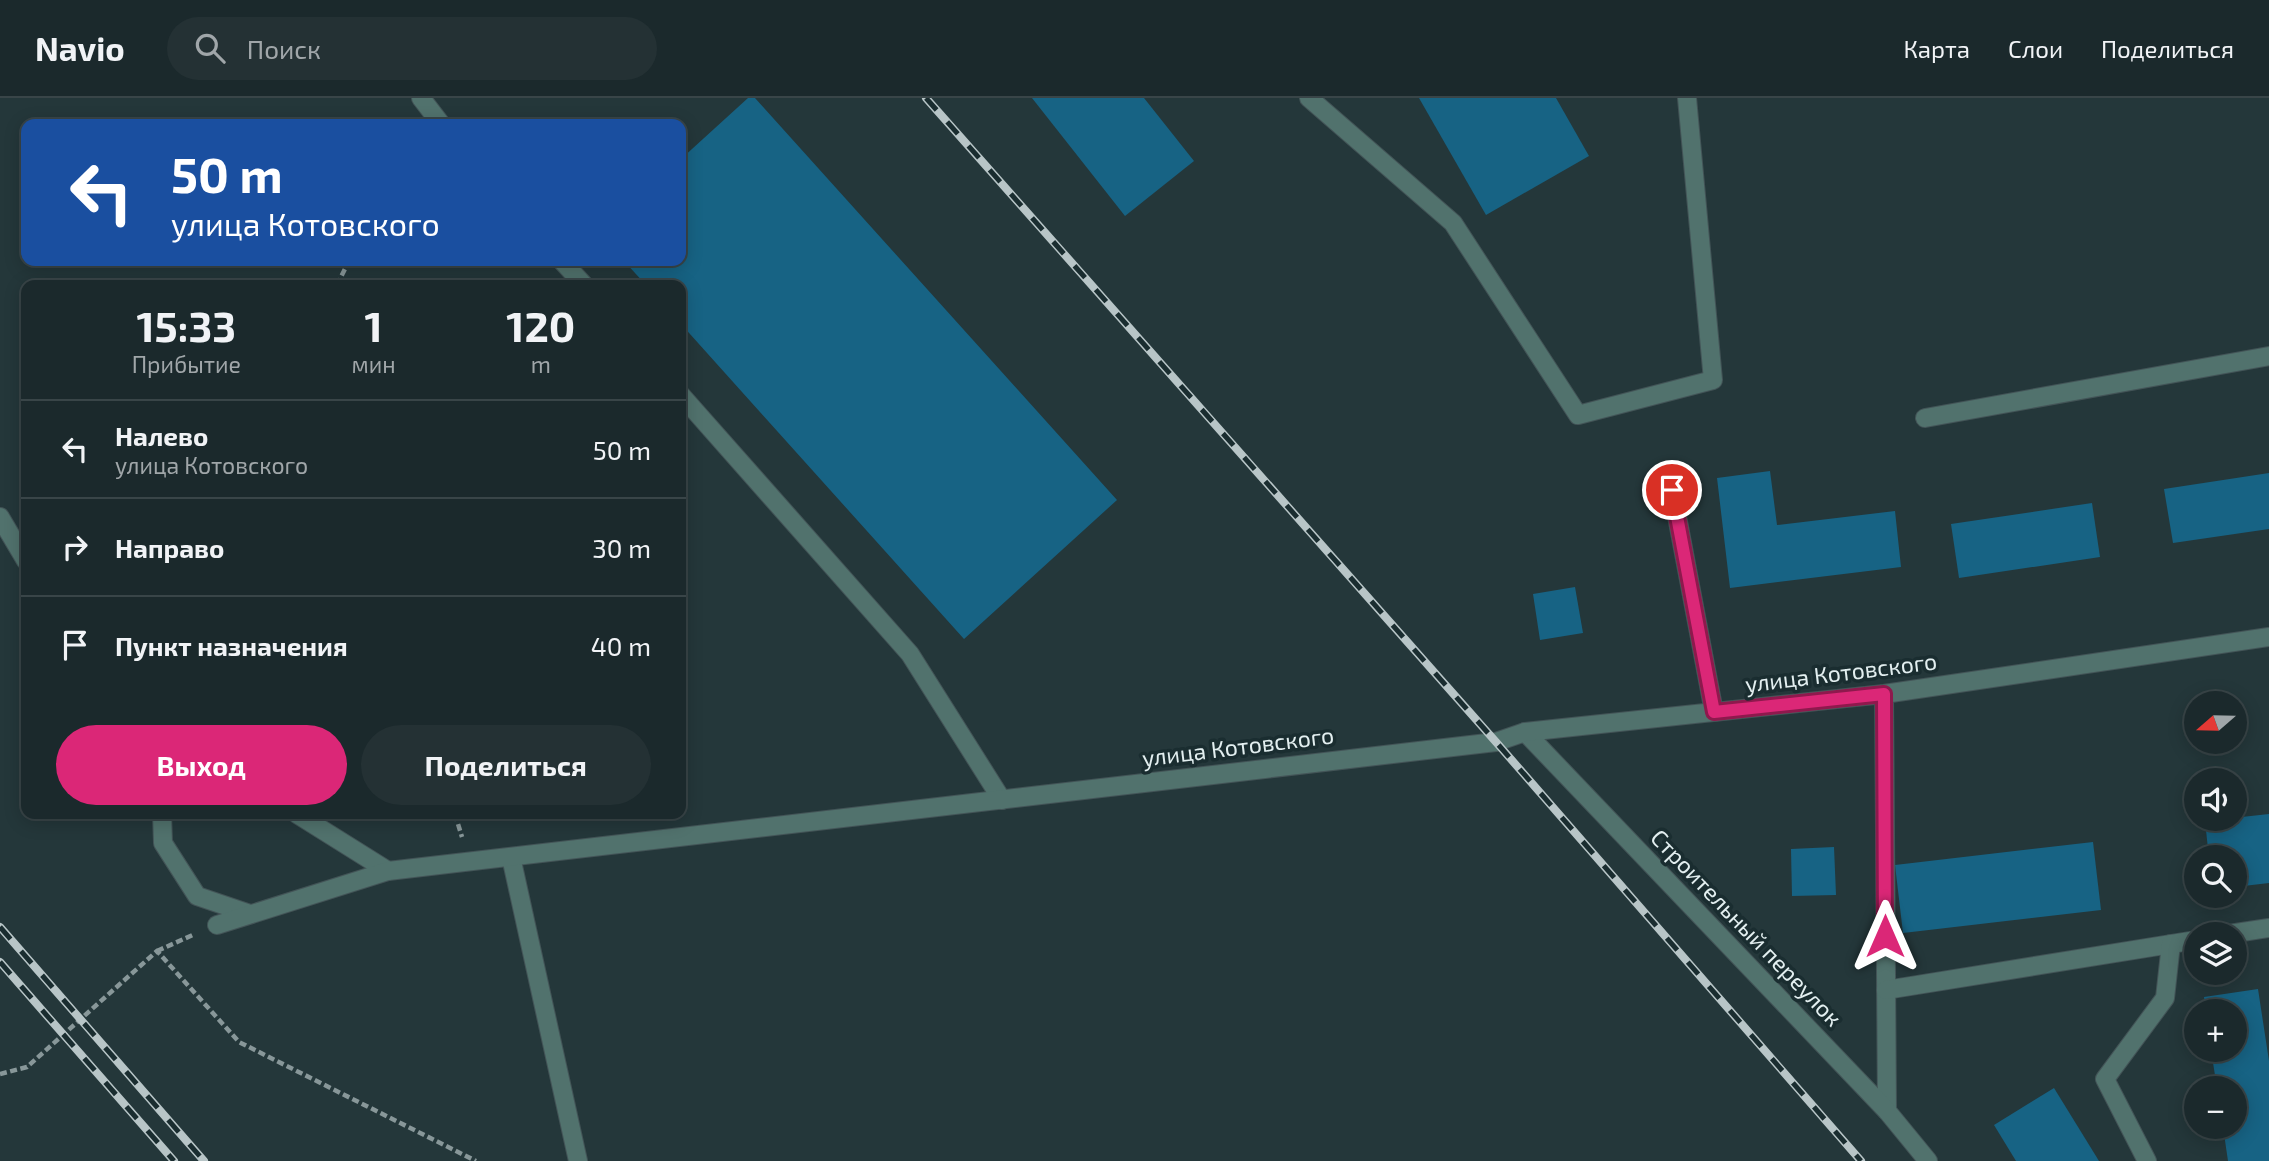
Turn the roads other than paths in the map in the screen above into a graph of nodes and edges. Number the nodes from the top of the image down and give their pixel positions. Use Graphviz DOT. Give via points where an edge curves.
graph roads {
  1 [pos="421,98"];
  2 [pos="1308,98"];
  3 [pos="1687,98"];
  4 [pos="437,119"];
  5 [pos="567,266"];
  6 [pos="579,280"];
  7 [pos="2269,356"];
  8 [pos="686,401"];
  9 [pos="1925,418"];
  10 [pos="1672,490"];
  11 [pos="0,517"];
  12 [pos="21,553"];
  13 [pos="2269,637"];
  14 [pos="1884,694"];
  15 [pos="1714,712"];
  16 [pos="1525,732"];
  17 [pos="1002,800"];
  18 [pos="162,819"];
  19 [pos="305,819"];
  20 [pos="511,857"];
  21 [pos="388,871"];
  22 [pos="250,915"];
  23 [pos="216,925"];
  24 [pos="2269,928"];
  25 [pos="2247,931"];
  26 [pos="2184,942"];
  27 [pos="2171,944"];
  28 [pos="1886,990"];
  29 [pos="1887,1111"];
  30 [pos="578,1161"];
  31 [pos="1928,1161"];
  32 [pos="2147,1161"];
  1 -- 4 [label="street"];
  2 -- 3 [label="street" via="1453,223 1578,415 1713,380"];
  5 -- 6 [label="street"];
  7 -- 9 [label="street"];
  8 -- 17 [label="street" via="910,654"];
  10 -- 15 [label="street"];
  11 -- 12 [label="street"];
  13 -- 14 [label="street, улица Котовского"];
  14 -- 15 [label="street, улица Котовского"];
  14 -- 28 [label="street"];
  15 -- 16 [label="street, улица Котовского"];
  16 -- 17 [label="street, улица Котовского" via="1496,742"];
  16 -- 29 [label="street, Строительный переулок"];
  17 -- 20 [label="street, улица Котовского"];
  18 -- 22 [label="street" via="163,843 197,896"];
  19 -- 21 [label="street"];
  20 -- 21 [label="street, улица Котовского"];
  20 -- 30 [label="street"];
  21 -- 22 [label="street, улица Котовского"];
  22 -- 23 [label="street, улица Котовского"];
  24 -- 25 [label="street"];
  26 -- 27 [label="street"];
  27 -- 28 [label="street"];
  27 -- 32 [label="street" via="2165,998 2105,1079"];
  28 -- 29 [label="street"];
  29 -- 31 [label="street, Строительный переулок"];
}
